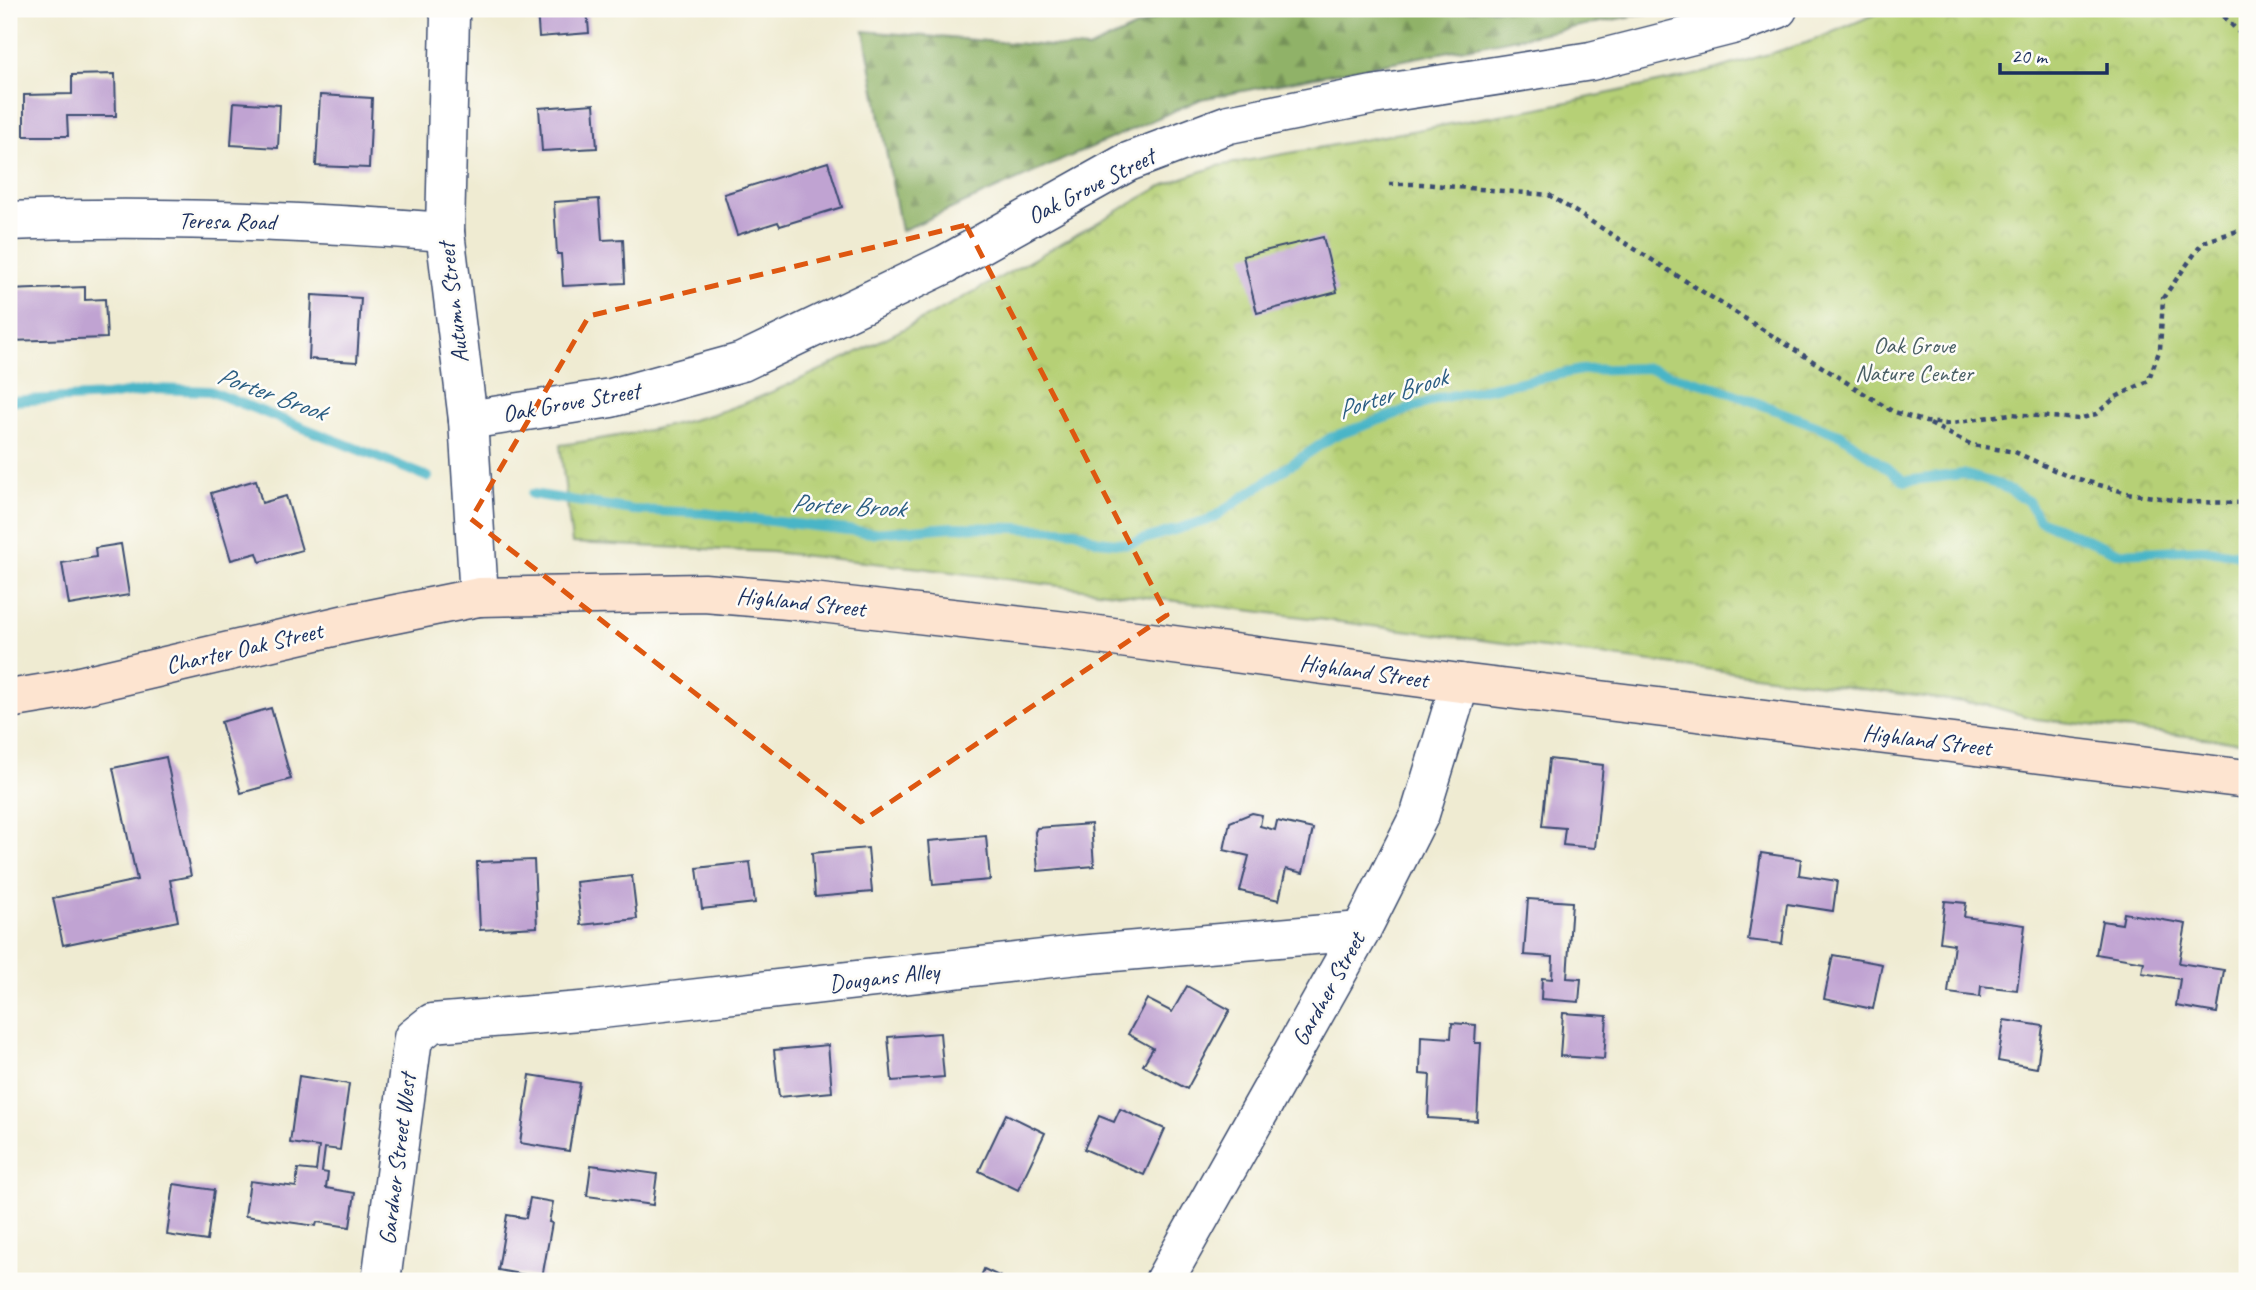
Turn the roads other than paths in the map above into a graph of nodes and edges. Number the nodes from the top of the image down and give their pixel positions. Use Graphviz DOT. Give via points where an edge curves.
graph roads {
  1 [pos="448,9"];
  2 [pos="1778,9"];
  3 [pos="9,221"];
  4 [pos="445,232"];
  5 [pos="468,420"];
  6 [pos="479,597"];
  7 [pos="1460,683"];
  8 [pos="9,699"];
  9 [pos="2247,779"];
  10 [pos="1361,931"];
  11 [pos="413,1038"];
  12 [pos="381,1281"];
  13 [pos="1164,1281"];
  1 -- 4 [label="street, Autumn Street"];
  2 -- 5 [label="street, Oak Grove Street" via="1591,61 1373,95 1229,124 1128,162 946,264 742,362 611,398"];
  3 -- 4 [label="street, Teresa Road" via="332,223"];
  4 -- 5 [label="street, Autumn Street"];
  5 -- 6 [label="street, Autumn Street"];
  6 -- 7 [label="main road, Highland Street" via="704,593 812,602"];
  6 -- 8 [label="main road, Charter Oak Street"];
  7 -- 9 [label="main road, Highland Street"];
  7 -- 10 [label="street, Gardner Street" via="1420,814"];
  10 -- 11 [label="street, Dougans Alley" via="1078,954 593,1010 432,1023"];
  10 -- 13 [label="street, Gardner Street"];
  11 -- 12 [label="street, Gardner Street West"];
}
